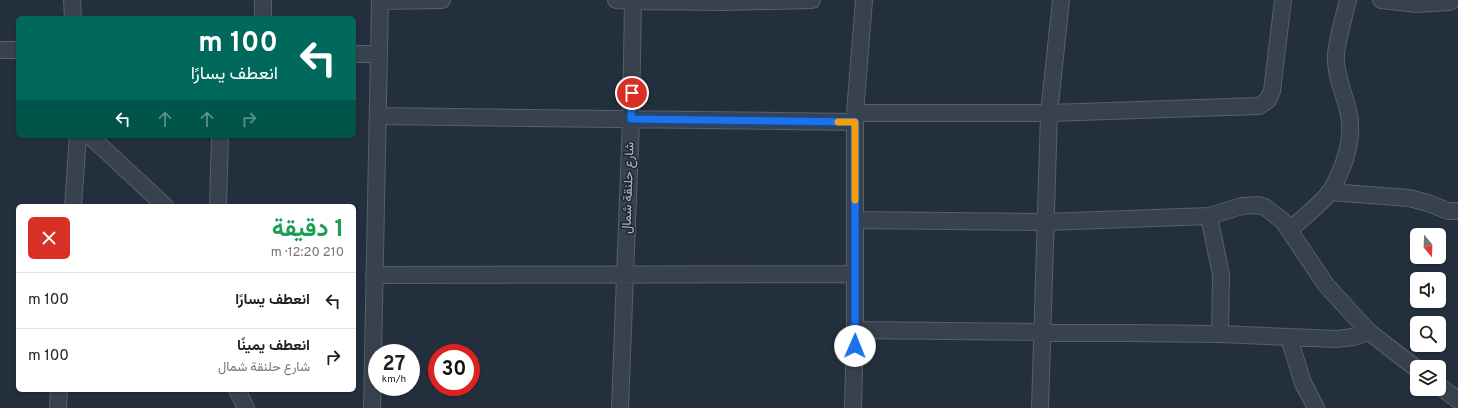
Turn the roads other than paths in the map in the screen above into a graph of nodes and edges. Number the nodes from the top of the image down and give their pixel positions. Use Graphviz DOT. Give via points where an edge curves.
graph roads {
  1 [pos="72,0"];
  2 [pos="264,0"];
  3 [pos="380,0"];
  4 [pos="442,0"];
  5 [pos="616,0"];
  6 [pos="812,0"];
  7 [pos="864,0"];
  8 [pos="1061,0"];
  9 [pos="1283,0"];
  10 [pos="1348,0"];
  11 [pos="1381,0"];
  12 [pos="1454,0"];
  13 [pos="633,1"];
  14 [pos="723,1"];
  15 [pos="73,16"];
  16 [pos="263,16"];
  17 [pos="0,50"];
  18 [pos="16,50"];
  19 [pos="356,54"];
  20 [pos="379,54"];
  21 [pos="1049,113"];
  22 [pos="378,116"];
  23 [pos="855,117"];
  24 [pos="631,119"];
  25 [pos="78,138"];
  26 [pos="92,138"];
  27 [pos="220,138"];
  28 [pos="1329,192"];
  29 [pos="73,204"];
  30 [pos="163,204"];
  31 [pos="218,204"];
  32 [pos="1458,211"];
  33 [pos="1209,216"];
  34 [pos="855,220"];
  35 [pos="1046,222"];
  36 [pos="1290,230"];
  37 [pos="855,274"];
  38 [pos="374,275"];
  39 [pos="626,275"];
  40 [pos="855,330"];
  41 [pos="1369,332"];
  42 [pos="1043,333"];
  43 [pos="1220,334"];
  44 [pos="1289,338"];
  45 [pos="1410,364"];
  46 [pos="1446,391"];
  47 [pos="59,392"];
  48 [pos="238,392"];
  49 [pos="1458,400"];
  50 [pos="58,408"];
  51 [pos="246,408"];
  52 [pos="372,408"];
  53 [pos="620,408"];
  54 [pos="853,408"];
  55 [pos="1040,408"];
  56 [pos="1316,408"];
  1 -- 15 [label="street"];
  2 -- 16 [label="street"];
  3 -- 4 [label="street"];
  3 -- 20 [label="street"];
  5 -- 13 [label="street"];
  6 -- 14 [label="street"];
  7 -- 23 [label="street"];
  8 -- 21 [label="street"];
  9 -- 21 [label="street" via="1272,91 1268,100 1260,106"];
  10 -- 28 [label="street" via="1335,54 1351,120 1350,134 1344,158"];
  11 -- 12 [label="street" via="1417,4"];
  13 -- 14 [label="street"];
  13 -- 24 [label="street, شارع حلنقة شمال"];
  17 -- 18 [label="street"];
  19 -- 20 [label="street"];
  20 -- 22 [label="street"];
  21 -- 23 [label="street"];
  21 -- 35 [label="street"];
  22 -- 24 [label="street"];
  22 -- 38 [label="street"];
  23 -- 24 [label="street"];
  23 -- 34 [label="street"];
  24 -- 39 [label="street, شارع حلنقة شمال"];
  25 -- 29 [label="street"];
  26 -- 30 [label="street"];
  27 -- 31 [label="street"];
  28 -- 32 [label="street" via="1409,198 1448,211"];
  28 -- 36 [label="street"];
  33 -- 35 [label="street"];
  33 -- 36 [label="street" via="1242,206 1258,205 1265,207 1283,221"];
  33 -- 43 [label="street" via="1221,275"];
  34 -- 35 [label="street"];
  34 -- 37 [label="street"];
  35 -- 42 [label="street"];
  36 -- 41 [label="street" via="1326,285"];
  37 -- 39 [label="street"];
  37 -- 40 [label="street"];
  38 -- 39 [label="street"];
  38 -- 52 [label="street"];
  39 -- 53 [label="street, شارع حلنقة شمال"];
  40 -- 42 [label="street"];
  40 -- 54 [label="street"];
  41 -- 44 [label="street" via="1337,339"];
  41 -- 45 [label="street"];
  42 -- 43 [label="street"];
  42 -- 55 [label="street"];
  43 -- 44 [label="street"];
  44 -- 56 [label="street" via="1303,383"];
  46 -- 49 [label="street"];
  47 -- 50 [label="street"];
  48 -- 51 [label="street"];
}
